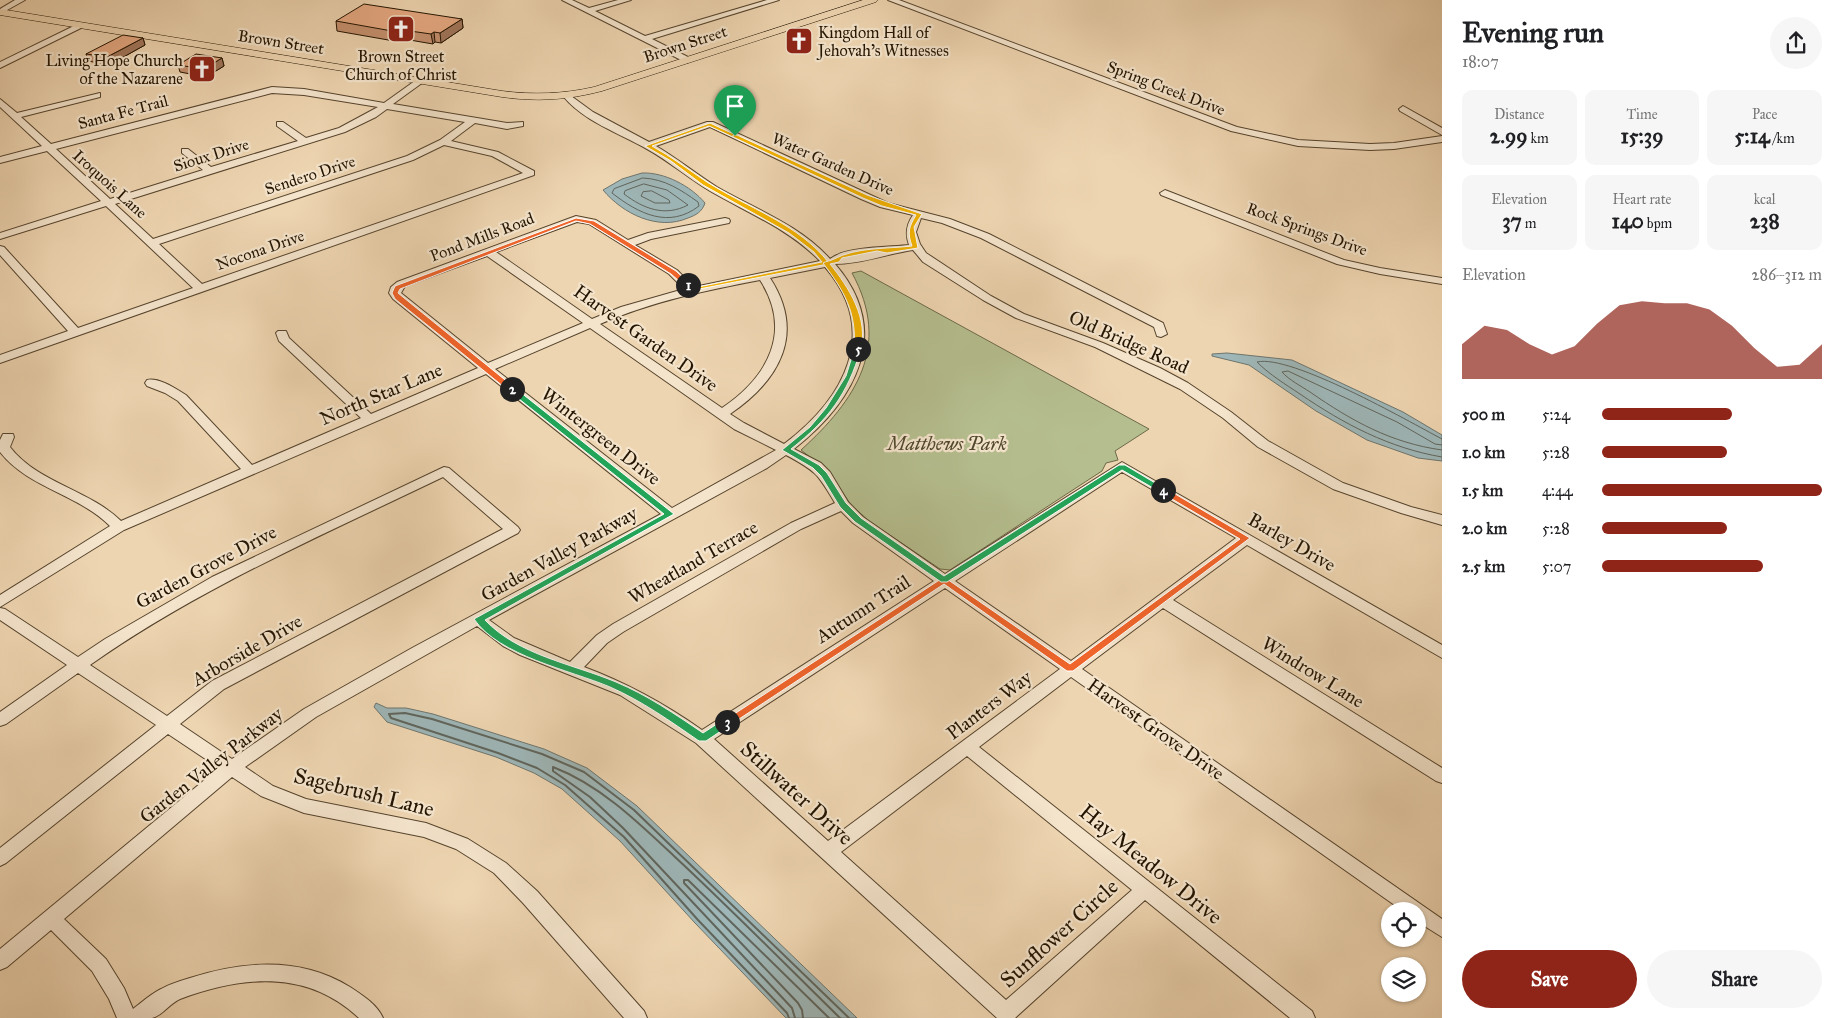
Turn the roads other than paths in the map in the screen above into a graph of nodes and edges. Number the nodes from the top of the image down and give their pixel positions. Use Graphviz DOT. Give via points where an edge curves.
graph roads {
  1 [pos="21,0"];
  2 [pos="566,0"];
  3 [pos="627,0"];
  4 [pos="775,0"];
  5 [pos="873,0"];
  6 [pos="892,0"];
  7 [pos="587,11"];
  8 [pos="0,12"];
  9 [pos="83,25"];
  10 [pos="646,40"];
  11 [pos="687,60"];
  12 [pos="0,65"];
  13 [pos="419,81"];
  14 [pos="97,95"];
  15 [pos="567,96"];
  16 [pos="0,102"];
  17 [pos="386,106"];
  18 [pos="1402,109"];
  19 [pos="15,116"];
  20 [pos="472,121"];
  21 [pos="280,124"];
  22 [pos="520,124"];
  23 [pos="1442,132"];
  24 [pos="1442,139"];
  25 [pos="306,142"];
  26 [pos="443,142"];
  27 [pos="648,146"];
  28 [pos="48,147"];
  29 [pos="185,151"];
  30 [pos="0,160"];
  31 [pos="210,171"];
  32 [pos="1165,193"];
  33 [pos="108,202"];
  34 [pos="919,214"];
  35 [pos="724,221"];
  36 [pos="0,236"];
  37 [pos="151,243"];
  38 [pos="627,244"];
  39 [pos="915,247"];
  40 [pos="0,249"];
  41 [pos="488,252"];
  42 [pos="831,262"];
  43 [pos="763,276"];
  44 [pos="1442,281"];
  45 [pos="201,289"];
  46 [pos="396,290"];
  47 [pos="691,290"];
  48 [pos="592,324"];
  49 [pos="76,333"];
  50 [pos="282,333"];
  51 [pos="1162,334"];
  52 [pos="0,359"];
  53 [pos="486,369"];
  54 [pos="151,383"];
  55 [pos="722,414"];
  56 [pos="370,419"];
  57 [pos="8,437"];
  58 [pos="786,450"];
  59 [pos="1122,466"];
  60 [pos="250,471"];
  61 [pos="843,505"];
  62 [pos="670,514"];
  63 [pos="1442,520"];
  64 [pos="119,527"];
  65 [pos="513,530"];
  66 [pos="1246,538"];
  67 [pos="944,580"];
  68 [pos="1163,601"];
  69 [pos="0,602"];
  70 [pos="0,613"];
  71 [pos="479,619"];
  72 [pos="1442,652"];
  73 [pos="78,666"];
  74 [pos="1070,668"];
  75 [pos="573,669"];
  76 [pos="0,720"];
  77 [pos="167,726"];
  78 [pos="702,738"];
  79 [pos="967,747"];
  80 [pos="231,768"];
  81 [pos="1442,776"];
  82 [pos="829,851"];
  83 [pos="0,858"];
  84 [pos="1145,889"];
  85 [pos="1403,902"];
  86 [pos="1426,918"];
  87 [pos="52,919"];
  88 [pos="1442,929"];
  89 [pos="0,961"];
  90 [pos="1006,1013"];
  91 [pos="127,1018"];
  92 [pos="137,1018"];
  93 [pos="373,1018"];
  94 [pos="637,1018"];
  95 [pos="1305,1018"];
  1 -- 8 [label="street"];
  2 -- 7 [label="street"];
  3 -- 7 [label="street"];
  4 -- 10 [label="street"];
  5 -- 11 [label="main road, Brown Street"];
  6 -- 24 [label="street, Spring Creek Drive" via="1234,130 1311,144 1370,147"];
  7 -- 10 [label="street"];
  8 -- 9 [label="main road, Brown Street"];
  9 -- 12 [label="street"];
  9 -- 13 [label="main road, Brown Street"];
  10 -- 11 [label="street"];
  11 -- 15 [label="main road, Brown Street"];
  13 -- 15 [label="main road, Brown Street" via="522,97"];
  13 -- 17 [label="street, Sioux Drive"];
  14 -- 19 [label="street"];
  15 -- 27 [label="street, Garden Valley Parkway" via="578,108"];
  16 -- 19 [label="street, Iroquois Lane"];
  17 -- 20 [label="street, Santa Fe Trail"];
  17 -- 25 [label="street, Sioux Drive" via="354,126"];
  17 -- 28 [label="street, Santa Fe Trail" via="298,92 261,91"];
  18 -- 23 [label="street"];
  19 -- 28 [label="street, Iroquois Lane"];
  20 -- 22 [label="street, Santa Fe Trail" via="507,126"];
  20 -- 26 [label="street, Sendero Drive"];
  21 -- 25 [label="street"];
  25 -- 31 [label="street, Sioux Drive"];
  26 -- 37 [label="street, Sendero Drive" via="401,161"];
  26 -- 45 [label="street, Nocona Drive" via="495,154 531,173"];
  27 -- 34 [label="street, Water Garden Drive" via="710,124 865,197"];
  27 -- 42 [label="street, Garden Valley Parkway" via="705,183 792,232"];
  28 -- 30 [label="street, Santa Fe Trail"];
  28 -- 33 [label="street, Iroquois Lane"];
  29 -- 31 [label="street"];
  31 -- 33 [label="street, Sioux Drive"];
  32 -- 44 [label="street, Rock Springs Drive" via="1341,262"];
  33 -- 36 [label="street, Sioux Drive"];
  33 -- 37 [label="street, Iroquois Lane"];
  34 -- 39 [label="street" via="911,227"];
  34 -- 51 [label="street, Water Garden Drive" via="984,236 1159,325"];
  35 -- 38 [label="street" via="654,234"];
  37 -- 45 [label="street, Iroquois Lane"];
  38 -- 41 [label="street, Pond Mills Road" via="592,222 582,220 570,221"];
  38 -- 47 [label="street" via="673,272"];
  39 -- 42 [label="street, North Star Lane"];
  39 -- 63 [label="street, Old Bridge Road" via="927,260 1002,307 1129,358 1184,386 1263,444 1314,473 1366,497"];
  40 -- 49 [label="street"];
  41 -- 46 [label="street, Pond Mills Road" via="402,284"];
  41 -- 48 [label="street, Harvest Garden Drive"];
  42 -- 43 [label="street, North Star Lane"];
  42 -- 58 [label="street, Garden Valley Parkway" via="853,305 859,345 849,376 837,397 813,428"];
  43 -- 47 [label="street, North Star Lane"];
  43 -- 55 [label="street" via="778,304 782,321 779,348 761,382 739,404"];
  45 -- 49 [label="street, Nocona Drive"];
  46 -- 53 [label="street, Wintergreen Drive" via="397,297"];
  47 -- 48 [label="street, North Star Lane" via="642,303"];
  48 -- 53 [label="street, North Star Lane"];
  48 -- 55 [label="street, Harvest Garden Drive"];
  49 -- 52 [label="street, Nocona Drive"];
  50 -- 56 [label="street" via="283,339"];
  53 -- 56 [label="street, North Star Lane"];
  53 -- 62 [label="street, Wintergreen Drive"];
  54 -- 60 [label="street" via="182,398"];
  55 -- 58 [label="street, Harvest Garden Drive" via="751,434"];
  56 -- 60 [label="street, North Star Lane"];
  57 -- 64 [label="street" via="3,447 8,455 46,482 100,509"];
  58 -- 61 [label="street, Harvest Grove Drive" via="816,466"];
  58 -- 62 [label="street, Garden Valley Parkway"];
  59 -- 66 [label="street, Barley Drive"];
  59 -- 67 [label="street, Autumn Trail"];
  60 -- 64 [label="street, North Star Lane"];
  61 -- 67 [label="street, Harvest Grove Drive" via="858,520"];
  61 -- 75 [label="street, Wheatland Terrace" via="796,526 618,628 602,639"];
  62 -- 71 [label="street, Garden Valley Parkway"];
  64 -- 69 [label="street, North Star Lane"];
  65 -- 73 [label="street, Garden Grove Drive" via="444,471 216,580 110,643"];
  65 -- 77 [label="street, Arborside Drive" via="218,685"];
  66 -- 68 [label="street, Planters Way"];
  66 -- 72 [label="street, Barley Drive"];
  67 -- 74 [label="street, Harvest Grove Drive"];
  67 -- 78 [label="street, Autumn Trail"];
  68 -- 74 [label="street, Planters Way"];
  68 -- 81 [label="street, Windrow Lane"];
  70 -- 73 [label="street, Sagebrush Lane"];
  71 -- 75 [label="street, Stillwater Drive" via="490,631 526,652"];
  71 -- 80 [label="street, Garden Valley Parkway" via="310,712"];
  73 -- 76 [label="street, Garden Grove Drive"];
  73 -- 77 [label="street, Sagebrush Lane"];
  74 -- 79 [label="street, Planters Way"];
  74 -- 85 [label="street, Harvest Grove Drive"];
  75 -- 78 [label="street, Stillwater Drive" via="614,685 658,708"];
  77 -- 80 [label="street, Sagebrush Lane"];
  77 -- 83 [label="street, Arborside Drive"];
  78 -- 82 [label="street, Stillwater Drive"];
  79 -- 82 [label="street, Planters Way"];
  79 -- 84 [label="street, Hay Meadow Drive"];
  80 -- 87 [label="street, Garden Valley Parkway"];
  80 -- 94 [label="street, Sagebrush Lane" via="267,790 304,806 386,820 426,830 462,844 500,868 530,897"];
  82 -- 90 [label="street, Stillwater Drive"];
  84 -- 90 [label="street, Sunflower Circle"];
  84 -- 95 [label="street, Hay Meadow Drive"];
  86 -- 88 [label="street, Harvest Grove Drive"];
  87 -- 89 [label="street, Garden Valley Parkway"];
  87 -- 91 [label="street" via="99,965"];
  92 -- 93 [label="street" via="169,995 209,980 252,971 295,974 328,985 362,1006"];
}
